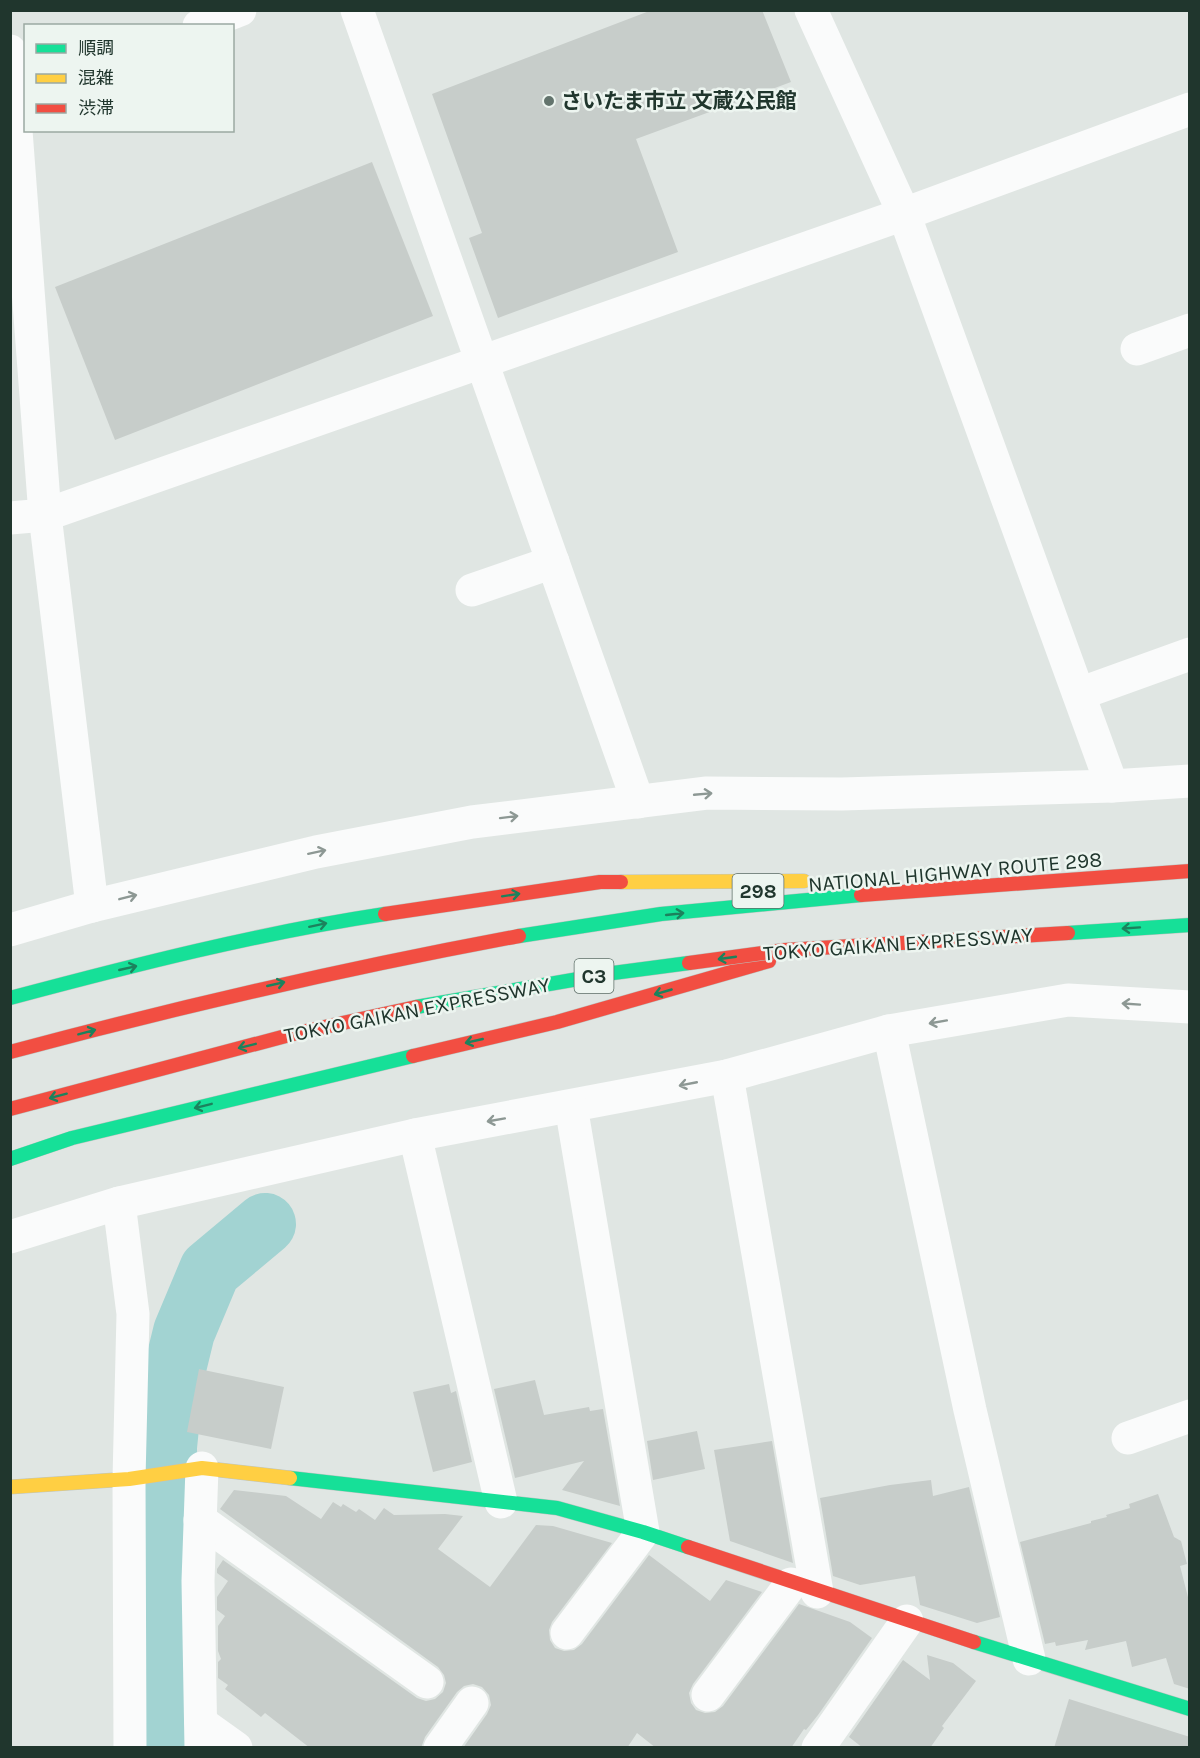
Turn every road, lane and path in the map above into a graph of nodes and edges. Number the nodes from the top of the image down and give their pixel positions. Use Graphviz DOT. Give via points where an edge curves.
graph roads {
  1 [pos="240,10"];
  2 [pos="357,10"];
  3 [pos="811,10"];
  4 [pos="204,24"];
  5 [pos="10,51"];
  6 [pos="16,92"];
  7 [pos="1190,109"];
  8 [pos="904,214"];
  9 [pos="1190,330"];
  10 [pos="1137,349"];
  11 [pos="482,361"];
  12 [pos="45,515"];
  13 [pos="10,518"];
  14 [pos="553,562"];
  15 [pos="472,590"];
  16 [pos="1190,654"];
  17 [pos="1079,694"];
  18 [pos="1190,781"];
  19 [pos="1112,786"];
  20 [pos="638,802"];
  21 [pos="1190,871"];
  22 [pos="92,906"];
  23 [pos="1001,923"];
  24 [pos="1190,925"];
  25 [pos="10,930"];
  26 [pos="860,934"];
  27 [pos="331,963"];
  28 [pos="10,998"];
  29 [pos="1190,1007"];
  30 [pos="334,1013"];
  31 [pos="889,1031"];
  32 [pos="10,1052"];
  33 [pos="727,1076"];
  34 [pos="571,1106"];
  35 [pos="10,1109"];
  36 [pos="415,1135"];
  37 [pos="10,1159"];
  38 [pos="119,1203"];
  39 [pos="10,1237"];
  40 [pos="1190,1416"];
  41 [pos="1128,1438"];
  42 [pos="202,1468"];
  43 [pos="129,1479"];
  44 [pos="10,1487"];
  45 [pos="501,1502"];
  46 [pos="200,1520"];
  47 [pos="643,1532"];
  48 [pos="804,1588"];
  49 [pos="907,1621"];
  50 [pos="567,1633"];
  51 [pos="1029,1659"];
  52 [pos="427,1682"];
  53 [pos="708,1695"];
  54 [pos="472,1703"];
  55 [pos="1190,1709"];
  56 [pos="201,1735"];
  57 [pos="130,1748"];
  58 [pos="236,1748"];
  59 [pos="440,1748"];
  60 [pos="818,1748"];
  1 -- 4 [label="street"];
  2 -- 11 [label="street"];
  3 -- 8 [label="street"];
  5 -- 6 [label="street"];
  6 -- 12 [label="street"];
  7 -- 8 [label="street"];
  8 -- 11 [label="street"];
  8 -- 17 [label="street"];
  9 -- 10 [label="street"];
  11 -- 12 [label="street"];
  11 -- 14 [label="street"];
  12 -- 13 [label="street"];
  12 -- 22 [label="street"];
  14 -- 15 [label="street"];
  14 -- 20 [label="street"];
  16 -- 17 [label="street"];
  17 -- 19 [label="street"];
  18 -- 19 [label="street"];
  20 -- 19 [label="street, one-way" via="707,793 842,794"];
  22 -- 20 [label="street, one-way" via="316,852 472,822"];
  32 -- 21 [label="main road, one-way" via="281,983 434,951 606,922 1027,880"];
  22 -- 25 [label="street"];
  23 -- 26 [label="main road"];
  24 -- 35 [label="main road, TOKYO GAIKAN EXPRESSWAY / C3, one-way, bridge" via="785,950 613,973 448,999 297,1033"];
  26 -- 30 [label="main road" via="727,946 468,986"];
  26 -- 37 [label="main road, one-way" via="557,1022 72,1138"];
  28 -- 27 [label="main road, NATIONAL HIGHWAY ROUTE 298 / 298, one-way" via="326,923 589,884 820,882 670,902"];
  29 -- 31 [label="street, one-way" via="1068,1000"];
  31 -- 33 [label="street"];
  31 -- 51 [label="street" via="970,1410"];
  33 -- 34 [label="street, one-way"];
  33 -- 48 [label="street"];
  34 -- 36 [label="street, one-way"];
  34 -- 47 [label="street"];
  36 -- 38 [label="street"];
  36 -- 45 [label="street"];
  38 -- 39 [label="street"];
  38 -- 43 [label="street" via="133,1314"];
  40 -- 41 [label="street"];
  42 -- 43 [label="main road"];
  42 -- 45 [label="main road"];
  42 -- 46 [label="street"];
  43 -- 44 [label="main road"];
  43 -- 57 [label="street"];
  45 -- 47 [label="main road" via="557,1508"];
  46 -- 52 [label="street"];
  46 -- 56 [label="street"];
  47 -- 48 [label="main road"];
  47 -- 50 [label="street"];
  48 -- 49 [label="main road"];
  48 -- 53 [label="street"];
  49 -- 51 [label="main road"];
  49 -- 60 [label="street"];
  51 -- 55 [label="main road"];
  54 -- 59 [label="street"];
  56 -- 58 [label="street"];
}
